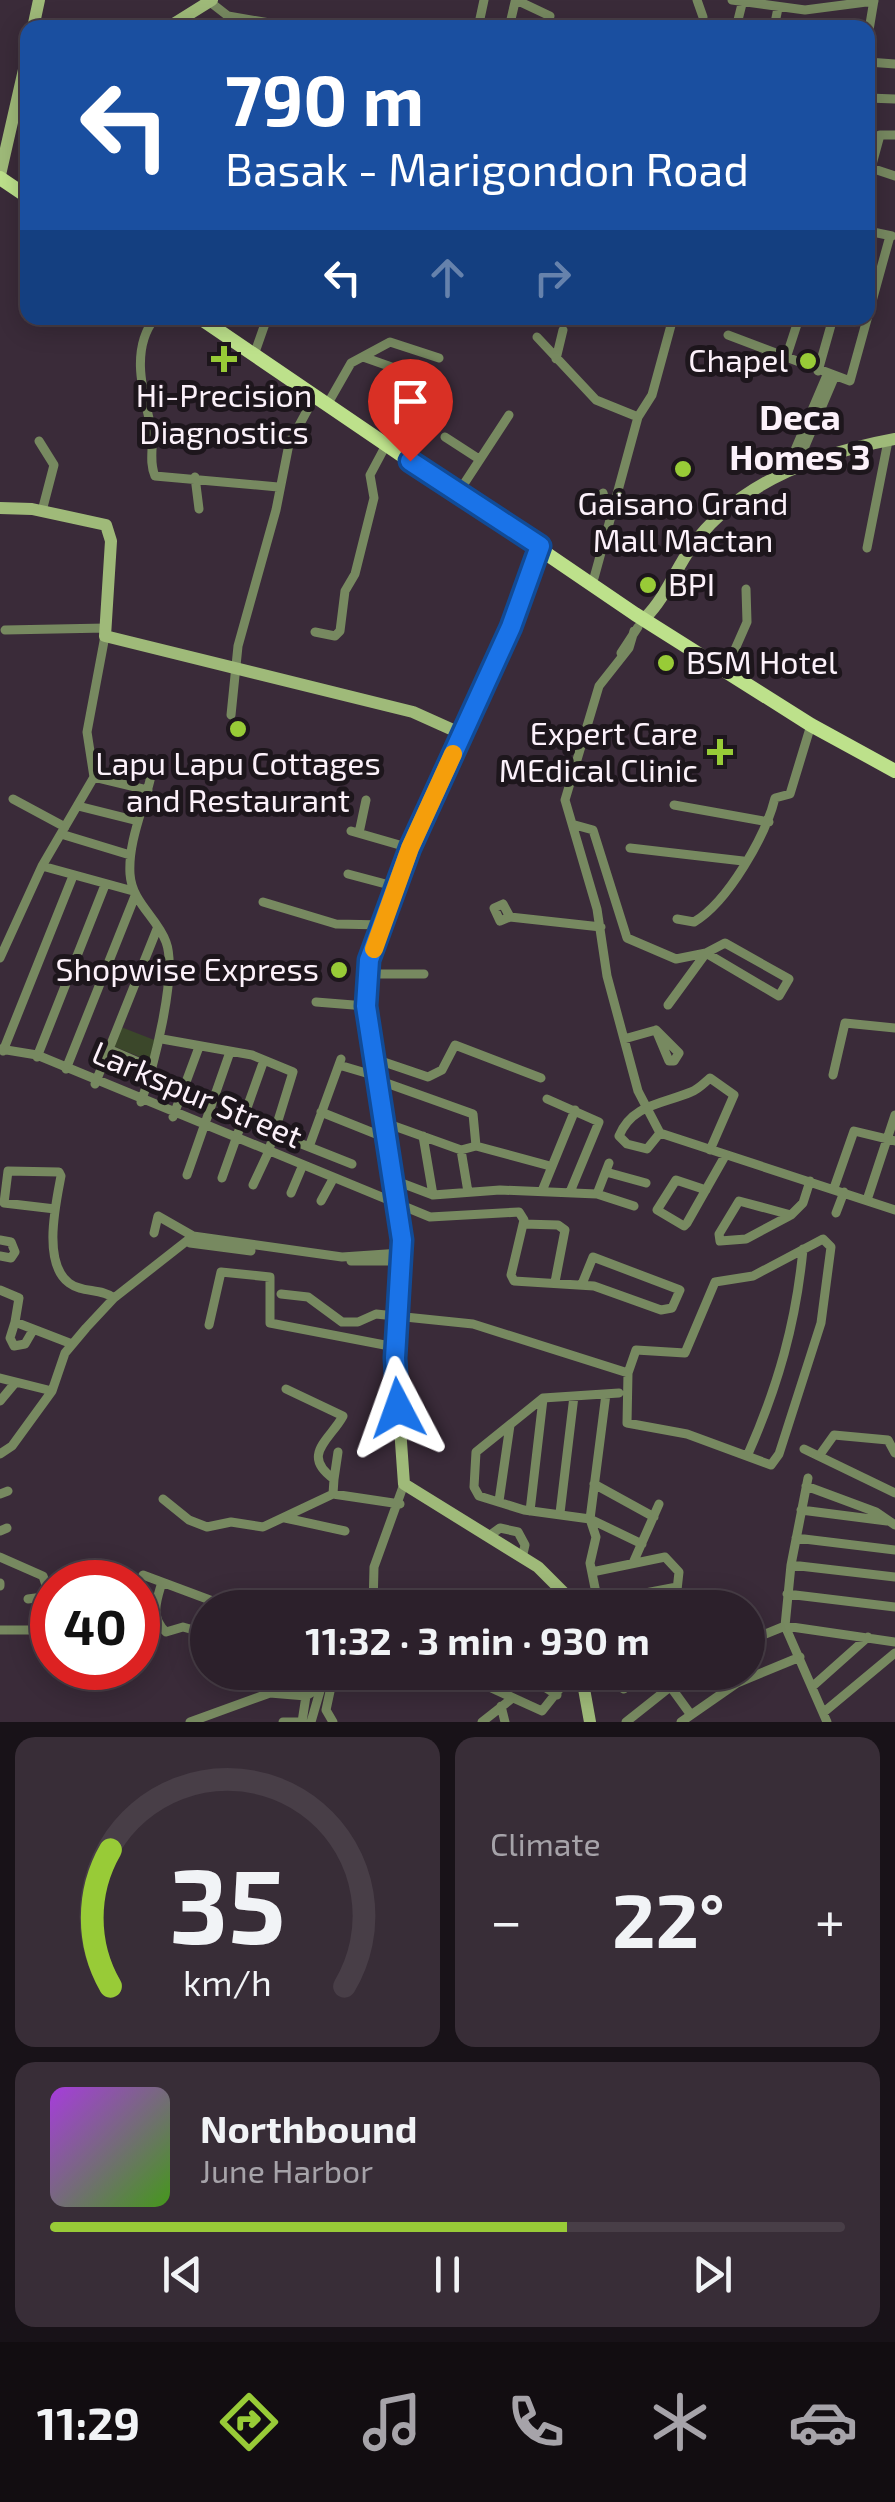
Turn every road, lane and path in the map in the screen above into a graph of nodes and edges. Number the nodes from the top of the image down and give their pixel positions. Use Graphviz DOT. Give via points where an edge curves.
graph roads {
  1 [pos="697,0"];
  2 [pos="732,0"];
  3 [pos="211,1"];
  4 [pos="516,1"];
  5 [pos="743,1"];
  6 [pos="874,1"];
  7 [pos="778,8"];
  8 [pos="550,16"];
  9 [pos="704,17"];
  10 [pos="180,20"];
  11 [pos="252,20"];
  12 [pos="776,20"];
  13 [pos="20,88"];
  14 [pos="895,135"];
  15 [pos="875,153"];
  16 [pos="0,177"];
  17 [pos="893,236"];
  18 [pos="875,297"];
  19 [pos="152,325"];
  20 [pos="210,325"];
  21 [pos="264,325"];
  22 [pos="671,325"];
  23 [pos="796,325"];
  24 [pos="832,325"];
  25 [pos="867,325"];
  26 [pos="563,330"];
  27 [pos="728,335"];
  28 [pos="537,338"];
  29 [pos="254,354"];
  30 [pos="366,358"];
  31 [pos="439,358"];
  32 [pos="786,358"];
  33 [pos="556,360"];
  34 [pos="826,375"];
  35 [pos="420,377"];
  36 [pos="321,401"];
  37 [pos="510,415"];
  38 [pos="638,417"];
  39 [pos="445,437"];
  40 [pos="891,440"];
  41 [pos="39,441"];
  42 [pos="386,445"];
  43 [pos="479,459"];
  44 [pos="791,468"];
  45 [pos="195,477"];
  46 [pos="278,488"];
  47 [pos="458,492"];
  48 [pos="602,493"];
  49 [pos="0,508"];
  50 [pos="199,509"];
  51 [pos="42,511"];
  52 [pos="610,520"];
  53 [pos="540,546"];
  54 [pos="867,548"];
  55 [pos="556,557"];
  56 [pos="594,578"];
  57 [pos="746,590"];
  58 [pos="645,618"];
  59 [pos="5,630"];
  60 [pos="106,632"];
  61 [pos="315,632"];
  62 [pos="236,666"];
  63 [pos="725,672"];
  64 [pos="231,715"];
  65 [pos="811,725"];
  66 [pos="462,734"];
  67 [pos="895,771"];
  68 [pos="95,773"];
  69 [pos="151,776"];
  70 [pos="148,790"];
  71 [pos="13,799"];
  72 [pos="366,800"];
  73 [pos="674,805"];
  74 [pos="78,806"];
  75 [pos="138,821"];
  76 [pos="768,822"];
  77 [pos="575,825"];
  78 [pos="63,831"];
  79 [pos="410,848"];
  80 [pos="630,848"];
  81 [pos="130,855"];
  82 [pos="743,861"];
  83 [pos="42,866"];
  84 [pos="348,874"];
  85 [pos="73,876"];
  86 [pos="105,885"];
  87 [pos="397,888"];
  88 [pos="134,894"];
  89 [pos="263,902"];
  90 [pos="510,916"];
  91 [pos="677,919"];
  92 [pos="384,925"];
  93 [pos="601,928"];
  94 [pos="157,929"];
  95 [pos="706,953"];
  96 [pos="0,958"];
  97 [pos="368,974"];
  98 [pos="424,974"];
  99 [pos="316,1002"];
  100 [pos="668,1005"];
  101 [pos="366,1006"];
  102 [pos="895,1028"];
  103 [pos="656,1030"];
  104 [pos="624,1039"];
  105 [pos="162,1040"];
  106 [pos="199,1047"];
  107 [pos="108,1050"];
  108 [pos="1,1052"];
  109 [pos="230,1052"];
  110 [pos="37,1058"];
  111 [pos="375,1059"];
  112 [pos="264,1060"];
  113 [pos="152,1068"];
  114 [pos="66,1070"];
  115 [pos="366,1073"];
  116 [pos="832,1075"];
  117 [pos="541,1078"];
  118 [pos="95,1082"];
  119 [pos="389,1084"];
  120 [pos="547,1099"];
  121 [pos="141,1101"];
  122 [pos="644,1108"];
  123 [pos="575,1110"];
  124 [pos="322,1112"];
  125 [pos="174,1115"];
  126 [pos="895,1115"];
  127 [pos="383,1122"];
  128 [pos="205,1129"];
  129 [pos="660,1133"];
  130 [pos="422,1136"];
  131 [pos="386,1138"];
  132 [pos="294,1140"];
  133 [pos="891,1140"];
  134 [pos="236,1142"];
  135 [pos="309,1146"];
  136 [pos="476,1146"];
  137 [pos="461,1150"];
  138 [pos="710,1150"];
  139 [pos="268,1154"];
  140 [pos="725,1156"];
  141 [pos="352,1164"];
  142 [pos="550,1166"];
  143 [pos="302,1168"];
  144 [pos="187,1175"];
  145 [pos="222,1178"];
  146 [pos="332,1181"];
  147 [pos="810,1181"];
  148 [pos="646,1183"];
  149 [pos="404,1184"];
  150 [pos="252,1186"];
  151 [pos="706,1190"];
  152 [pos="839,1190"];
  153 [pos="542,1191"];
  154 [pos="468,1192"];
  155 [pos="570,1192"];
  156 [pos="291,1193"];
  157 [pos="597,1194"];
  158 [pos="433,1195"];
  159 [pos="866,1200"];
  160 [pos="321,1201"];
  161 [pos="396,1204"];
  162 [pos="634,1206"];
  163 [pos="55,1209"];
  164 [pos="895,1210"];
  165 [pos="836,1214"];
  166 [pos="791,1215"];
  167 [pos="524,1224"];
  168 [pos="154,1232"];
  169 [pos="0,1240"];
  170 [pos="191,1240"];
  171 [pos="803,1249"];
  172 [pos="0,1256"];
  173 [pos="401,1257"];
  174 [pos="554,1282"];
  175 [pos="582,1284"];
  176 [pos="0,1290"];
  177 [pos="282,1294"];
  178 [pos="114,1298"];
  179 [pos="397,1316"];
  180 [pos="16,1322"];
  181 [pos="209,1324"];
  182 [pos="32,1332"];
  183 [pos="72,1344"];
  184 [pos="395,1347"];
  185 [pos="628,1374"];
  186 [pos="0,1378"];
  187 [pos="15,1382"];
  188 [pos="286,1388"];
  189 [pos="52,1390"];
  190 [pos="606,1394"];
  191 [pos="619,1394"];
  192 [pos="574,1396"];
  193 [pos="543,1398"];
  194 [pos="0,1401"];
  195 [pos="510,1425"];
  196 [pos="804,1449"];
  197 [pos="338,1452"];
  198 [pos="895,1453"];
  199 [pos="0,1454"];
  200 [pos="748,1454"];
  201 [pos="818,1456"];
  202 [pos="334,1478"];
  203 [pos="404,1484"];
  204 [pos="594,1484"];
  205 [pos="894,1491"];
  206 [pos="334,1494"];
  207 [pos="163,1499"];
  208 [pos="499,1501"];
  209 [pos="400,1504"];
  210 [pos="660,1504"];
  211 [pos="523,1509"];
  212 [pos="801,1510"];
  213 [pos="560,1513"];
  214 [pos="654,1517"];
  215 [pos="286,1518"];
  216 [pos="590,1519"];
  217 [pos="893,1523"];
  218 [pos="513,1530"];
  219 [pos="345,1531"];
  220 [pos="489,1536"];
  221 [pos="796,1538"];
  222 [pos="642,1544"];
  223 [pos="895,1550"];
  224 [pos="0,1557"];
  225 [pos="522,1558"];
  226 [pos="633,1564"];
  227 [pos="791,1565"];
  228 [pos="30,1570"];
  229 [pos="592,1572"];
  230 [pos="895,1577"];
  231 [pos="162,1582"];
  232 [pos="677,1587"];
  233 [pos="373,1590"];
  234 [pos="559,1590"];
  235 [pos="596,1590"];
  236 [pos="664,1590"];
  237 [pos="677,1590"];
  238 [pos="190,1592"];
  239 [pos="787,1594"];
  240 [pos="895,1607"];
  241 [pos="785,1626"];
  242 [pos="190,1629"];
  243 [pos="0,1630"];
  244 [pos="30,1630"];
  245 [pos="765,1634"];
  246 [pos="868,1637"];
  247 [pos="895,1642"];
  248 [pos="895,1654"];
  249 [pos="800,1657"];
  250 [pos="813,1686"];
  251 [pos="330,1690"];
  252 [pos="491,1690"];
  253 [pos="549,1690"];
  254 [pos="559,1690"];
  255 [pos="587,1690"];
  256 [pos="665,1690"];
  257 [pos="672,1690"];
  258 [pos="320,1691"];
  259 [pos="557,1695"];
  260 [pos="306,1696"];
  261 [pos="506,1703"];
  262 [pos="825,1717"];
  263 [pos="686,1719"];
  264 [pos="190,1722"];
  265 [pos="283,1722"];
  266 [pos="302,1722"];
  267 [pos="311,1722"];
  268 [pos="333,1722"];
  269 [pos="482,1722"];
  270 [pos="506,1722"];
  271 [pos="590,1722"];
  272 [pos="626,1722"];
  1 -- 9 [label="street"];
  2 -- 5 [label="street"];
  3 -- 10 [label="street"];
  3 -- 11 [label="street" via="228,16"];
  4 -- 8 [label="street"];
  5 -- 7 [label="street"];
  6 -- 7 [label="street"];
  7 -- 12 [label="street"];
  13 -- 16 [label="street"];
  14 -- 15 [label="street" via="880,135"];
  17 -- 18 [label="street"];
  19 -- 45 [label="street" via="141,352 152,471"];
  20 -- 29 [label="main road"];
  21 -- 29 [label="street"];
  22 -- 38 [label="street" via="652,395"];
  23 -- 32 [label="street"];
  24 -- 34 [label="street"];
  25 -- 34 [label="street" via="850,381"];
  26 -- 33 [label="street"];
  27 -- 32 [label="street"];
  28 -- 33 [label="street"];
  29 -- 36 [label="main road"];
  30 -- 31 [label="street" via="396,342"];
  30 -- 35 [label="street"];
  30 -- 36 [label="street" via="344,371"];
  32 -- 34 [label="street"];
  33 -- 38 [label="street" via="596,400"];
  34 -- 44 [label="street"];
  36 -- 42 [label="main road"];
  36 -- 46 [label="street" via="289,444"];
  37 -- 43 [label="street"];
  38 -- 52 [label="street"];
  39 -- 43 [label="street"];
  40 -- 44 [label="street"];
  40 -- 54 [label="street"];
  41 -- 51 [label="street" via="54,465"];
  42 -- 47 [label="main road"];
  42 -- 61 [label="street" via="370,476 374,498 356,574 344,591 340,631"];
  43 -- 47 [label="street"];
  44 -- 58 [label="street" via="710,527"];
  45 -- 46 [label="street"];
  45 -- 50 [label="street"];
  46 -- 62 [label="street"];
  47 -- 53 [label="main road"];
  48 -- 52 [label="street"];
  49 -- 51 [label="street"];
  51 -- 60 [label="street" via="110,530"];
  52 -- 56 [label="street"];
  53 -- 55 [label="main road"];
  53 -- 66 [label="street"];
  55 -- 56 [label="main road"];
  55 -- 58 [label="main road"];
  56 -- 58 [label="main road"];
  57 -- 63 [label="street" via="747,622"];
  58 -- 63 [label="main road"];
  58 -- 77 [label="street" via="600,686 566,795"];
  59 -- 60 [label="street"];
  60 -- 62 [label="street"];
  60 -- 68 [label="street" via="86,732"];
  62 -- 64 [label="street"];
  62 -- 66 [label="street" via="413,712"];
  63 -- 65 [label="main road"];
  65 -- 67 [label="main road"];
  65 -- 76 [label="street" via="790,794 774,798"];
  66 -- 79 [label="street"];
  68 -- 70 [label="street"];
  68 -- 74 [label="street"];
  69 -- 70 [label="street"];
  70 -- 75 [label="street"];
  71 -- 78 [label="street"];
  72 -- 79 [label="street" via="355,832"];
  73 -- 76 [label="street"];
  74 -- 75 [label="street"];
  74 -- 78 [label="street"];
  75 -- 81 [label="street"];
  76 -- 82 [label="street"];
  77 -- 93 [label="street"];
  77 -- 95 [label="street" via="593,830 627,938 676,959"];
  78 -- 81 [label="street"];
  78 -- 83 [label="street"];
  79 -- 87 [label="street"];
  80 -- 82 [label="street"];
  81 -- 88 [label="street"];
  82 -- 91 [label="street" via="703,917"];
  83 -- 85 [label="street"];
  83 -- 96 [label="street"];
  84 -- 87 [label="street"];
  85 -- 86 [label="street"];
  85 -- 108 [label="street"];
  86 -- 88 [label="street"];
  86 -- 110 [label="street"];
  87 -- 92 [label="street"];
  88 -- 94 [label="street"];
  88 -- 114 [label="street"];
  89 -- 92 [label="street" via="336,924"];
  90 -- 93 [label="street"];
  92 -- 97 [label="street"];
  93 -- 104 [label="street"];
  94 -- 105 [label="street" via="168,946"];
  94 -- 107 [label="street"];
  95 -- 95 [label="street" via="779,996 789,979 732,944"];
  95 -- 100 [label="street"];
  97 -- 98 [label="street"];
  97 -- 101 [label="street"];
  99 -- 101 [label="street"];
  101 -- 111 [label="street"];
  102 -- 116 [label="street" via="845,1023"];
  103 -- 104 [label="street"];
  104 -- 122 [label="street"];
  105 -- 106 [label="street"];
  105 -- 113 [label="street"];
  106 -- 109 [label="street"];
  106 -- 125 [label="street"];
  107 -- 113 [label="street"];
  107 -- 118 [label="street"];
  108 -- 110 [label="street, Larkspur Street"];
  109 -- 112 [label="street"];
  109 -- 128 [label="street"];
  110 -- 114 [label="street, Larkspur Street"];
  111 -- 117 [label="street" via="428,1077 442,1070 455,1045"];
  111 -- 127 [label="street"];
  112 -- 134 [label="street"];
  112 -- 139 [label="street" via="294,1072"];
  113 -- 121 [label="street"];
  114 -- 118 [label="street, Larkspur Street"];
  115 -- 124 [label="street" via="340,1062"];
  118 -- 121 [label="street, Larkspur Street"];
  119 -- 136 [label="street" via="473,1114"];
  120 -- 123 [label="street"];
  121 -- 125 [label="street, Larkspur Street"];
  122 -- 129 [label="street"];
  122 -- 129 [label="street" via="625,1122 621,1140 647,1149"];
  122 -- 138 [label="street" via="715,1080 734,1094"];
  123 -- 142 [label="street"];
  123 -- 155 [label="street" via="600,1122"];
  124 -- 131 [label="street"];
  124 -- 135 [label="street"];
  125 -- 128 [label="street, Larkspur Street"];
  126 -- 133 [label="street"];
  127 -- 130 [label="street"];
  127 -- 131 [label="street"];
  128 -- 134 [label="street, Larkspur Street"];
  128 -- 144 [label="street"];
  129 -- 138 [label="street"];
  130 -- 137 [label="street"];
  130 -- 158 [label="street"];
  131 -- 161 [label="street"];
  132 -- 135 [label="street"];
  133 -- 152 [label="street" via="854,1131"];
  133 -- 159 [label="street"];
  134 -- 139 [label="street, Larkspur Street"];
  134 -- 145 [label="street"];
  135 -- 141 [label="street"];
  136 -- 137 [label="street"];
  136 -- 142 [label="street"];
  137 -- 154 [label="street"];
  138 -- 140 [label="street"];
  139 -- 143 [label="street, Larkspur Street"];
  139 -- 150 [label="street"];
  140 -- 147 [label="street"];
  140 -- 151 [label="street"];
  142 -- 153 [label="street"];
  143 -- 146 [label="street, Larkspur Street"];
  143 -- 156 [label="street"];
  146 -- 160 [label="street"];
  146 -- 161 [label="street, Larkspur Street"];
  147 -- 152 [label="street"];
  147 -- 166 [label="street"];
  148 -- 157 [label="street" via="607,1168"];
  149 -- 158 [label="street"];
  151 -- 151 [label="street" via="684,1226 657,1210 676,1180"];
  152 -- 159 [label="street"];
  152 -- 165 [label="street"];
  153 -- 154 [label="street"];
  153 -- 155 [label="street"];
  154 -- 158 [label="street"];
  155 -- 157 [label="street"];
  157 -- 162 [label="street"];
  159 -- 164 [label="street"];
  161 -- 167 [label="street, Larkspur Street" via="430,1217 512,1210"];
  161 -- 173 [label="street"];
  163 -- 163 [label="street" via="58,1172 8,1171 4,1203"];
  163 -- 178 [label="street" via="52,1241 65,1278"];
  166 -- 166 [label="street" via="746,1239 718,1238 739,1201"];
  167 -- 174 [label="street" via="565,1230"];
  167 -- 174 [label="street" via="514,1281"];
  168 -- 170 [label="street" via="158,1216"];
  169 -- 172 [label="street" via="11,1242 15,1252"];
  170 -- 173 [label="street" via="344,1262"];
  170 -- 178 [label="street"];
  171 -- 185 [label="street" via="753,1276 715,1282 688,1350 640,1347"];
  171 -- 200 [label="street" via="790,1343"];
  171 -- 200 [label="street" via="830,1242 821,1323 780,1454 764,1465"];
  173 -- 179 [label="street"];
  174 -- 175 [label="street"];
  175 -- 175 [label="street" via="593,1258 680,1290 672,1308 661,1310"];
  176 -- 180 [label="street" via="19,1298"];
  177 -- 179 [label="street" via="308,1297 342,1322"];
  178 -- 183 [label="street"];
  179 -- 184 [label="street"];
  179 -- 185 [label="street" via="473,1324"];
  180 -- 182 [label="street"];
  180 -- 182 [label="street" via="14,1346 25,1344"];
  181 -- 184 [label="street" via="221,1272 270,1277 270,1323"];
  182 -- 183 [label="street"];
  183 -- 189 [label="street"];
  184 -- 203 [label="street"];
  185 -- 200 [label="street" via="627,1422"];
  186 -- 187 [label="street"];
  187 -- 189 [label="street"];
  187 -- 194 [label="street"];
  188 -- 202 [label="street" via="342,1416 324,1438 318,1460"];
  189 -- 199 [label="street"];
  190 -- 191 [label="street"];
  190 -- 192 [label="street"];
  190 -- 204 [label="street"];
  192 -- 193 [label="street"];
  192 -- 213 [label="street"];
  193 -- 195 [label="street"];
  193 -- 211 [label="street"];
  195 -- 208 [label="street"];
  195 -- 208 [label="street" via="476,1454 476,1492"];
  196 -- 201 [label="street"];
  197 -- 202 [label="street"];
  198 -- 201 [label="street" via="882,1439 834,1435"];
  201 -- 205 [label="street"];
  202 -- 206 [label="street"];
  203 -- 209 [label="street"];
  203 -- 220 [label="street"];
  204 -- 214 [label="street"];
  204 -- 216 [label="street"];
  206 -- 209 [label="street"];
  206 -- 215 [label="street"];
  207 -- 215 [label="street" via="207,1527 263,1527"];
  208 -- 211 [label="street"];
  209 -- 233 [label="street" via="374,1568"];
  210 -- 214 [label="street"];
  211 -- 213 [label="street"];
  211 -- 218 [label="street"];
  212 -- 217 [label="street"];
  212 -- 217 [label="street" via="807,1482"];
  212 -- 221 [label="street"];
  213 -- 216 [label="street"];
  214 -- 222 [label="street"];
  215 -- 219 [label="street"];
  216 -- 222 [label="street"];
  216 -- 229 [label="street" via="596,1538"];
  218 -- 220 [label="street"];
  218 -- 225 [label="street" via="525,1545"];
  220 -- 225 [label="street"];
  221 -- 223 [label="street"];
  221 -- 227 [label="street"];
  222 -- 226 [label="street"];
  224 -- 228 [label="street"];
  225 -- 234 [label="street"];
  226 -- 229 [label="street"];
  226 -- 232 [label="street" via="666,1558 679,1572"];
  227 -- 230 [label="street"];
  227 -- 239 [label="street"];
  229 -- 235 [label="street"];
  231 -- 238 [label="street"];
  231 -- 242 [label="street" via="155,1611 162,1628"];
  232 -- 236 [label="street"];
  232 -- 237 [label="street"];
  239 -- 240 [label="street"];
  239 -- 241 [label="street"];
  241 -- 245 [label="street"];
  241 -- 246 [label="street"];
  241 -- 249 [label="street"];
  243 -- 244 [label="street"];
  246 -- 247 [label="street"];
  246 -- 250 [label="street"];
  248 -- 262 [label="street"];
  249 -- 250 [label="street"];
  249 -- 263 [label="street" via="737,1683"];
  250 -- 262 [label="street"];
  251 -- 268 [label="street" via="326,1710"];
  252 -- 261 [label="street"];
  253 -- 259 [label="street"];
  254 -- 259 [label="street"];
  255 -- 271 [label="street"];
  256 -- 272 [label="street"];
  257 -- 263 [label="street"];
  258 -- 260 [label="street"];
  258 -- 267 [label="street"];
  259 -- 261 [label="street" via="542,1711"];
  260 -- 264 [label="street" via="270,1692"];
  260 -- 266 [label="street"];
  261 -- 269 [label="street"];
  261 -- 270 [label="street"];
  265 -- 266 [label="street"];
}
